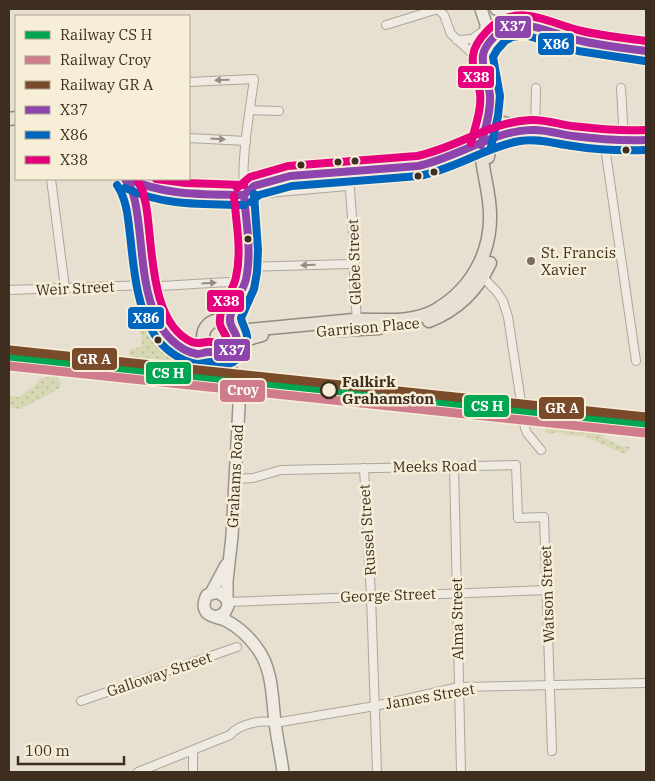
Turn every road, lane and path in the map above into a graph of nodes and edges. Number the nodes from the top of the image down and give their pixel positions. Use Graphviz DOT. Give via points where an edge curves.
graph roads {
  1 [pos="481,9"];
  2 [pos="496,9"];
  3 [pos="386,24"];
  4 [pos="538,26"];
  5 [pos="486,29"];
  6 [pos="457,40"];
  7 [pos="485,50"];
  8 [pos="646,51"];
  9 [pos="484,64"];
  10 [pos="190,82"];
  11 [pos="536,88"];
  12 [pos="621,88"];
  13 [pos="250,110"];
  14 [pos="279,112"];
  15 [pos="488,114"];
  16 [pos="534,130"];
  17 [pos="190,138"];
  18 [pos="604,140"];
  19 [pos="646,140"];
  20 [pos="246,141"];
  21 [pos="624,141"];
  22 [pos="485,144"];
  23 [pos="51,180"];
  24 [pos="126,180"];
  25 [pos="131,180"];
  26 [pos="149,188"];
  27 [pos="244,195"];
  28 [pos="137,203"];
  29 [pos="355,259"];
  30 [pos="248,268"];
  31 [pos="480,275"];
  32 [pos="144,285"];
  33 [pos="65,288"];
  34 [pos="9,290"];
  35 [pos="236,299"];
  36 [pos="150,300"];
  37 [pos="360,325"];
  38 [pos="234,336"];
  39 [pos="213,353"];
  40 [pos="636,361"];
  41 [pos="232,371"];
  42 [pos="541,450"];
  43 [pos="516,464"];
  44 [pos="454,466"];
  45 [pos="364,468"];
  46 [pos="235,479"];
  47 [pos="229,556"];
  48 [pos="547,590"];
  49 [pos="211,593"];
  50 [pos="457,593"];
  51 [pos="372,596"];
  52 [pos="228,602"];
  53 [pos="215,616"];
  54 [pos="252,642"];
  55 [pos="237,647"];
  56 [pos="646,683"];
  57 [pos="550,685"];
  58 [pos="459,688"];
  59 [pos="81,701"];
  60 [pos="375,706"];
  61 [pos="275,723"];
  62 [pos="193,751"];
  63 [pos="552,751"];
  64 [pos="138,772"];
  65 [pos="193,772"];
  66 [pos="283,772"];
  67 [pos="377,772"];
  68 [pos="461,772"];
  1 -- 5 [label="main road"];
  2 -- 4 [label="main road"];
  3 -- 6 [label="street" via="438,9"];
  4 -- 7 [label="main road" via="511,26 496,35"];
  4 -- 8 [label="main road" via="572,39"];
  5 -- 6 [label="street" via="472,39"];
  5 -- 7 [label="main road"];
  6 -- 9 [label="street"];
  7 -- 9 [label="main road"];
  9 -- 15 [label="main road" via="490,96"];
  13 -- 10 [label="street, one-way" via="254,79"];
  11 -- 16 [label="street"];
  12 -- 21 [label="street"];
  13 -- 14 [label="street"];
  13 -- 20 [label="street"];
  15 -- 16 [label="main road" via="499,122"];
  15 -- 22 [label="main road"];
  16 -- 18 [label="main road"];
  16 -- 22 [label="main road" via="502,136"];
  17 -- 20 [label="street, one-way"];
  18 -- 21 [label="main road"];
  18 -- 40 [label="street"];
  19 -- 21 [label="main road"];
  20 -- 27 [label="street"];
  22 -- 27 [label="street" via="427,165 281,177 254,186"];
  22 -- 31 [label="main road, Garrison Place" via="492,240"];
  23 -- 33 [label="street"];
  24 -- 28 [label="main road"];
  25 -- 26 [label="main road"];
  26 -- 27 [label="main road"];
  26 -- 28 [label="main road"];
  27 -- 29 [label="street, Glebe Street" via="347,186 351,193"];
  27 -- 30 [label="main road"];
  28 -- 32 [label="main road"];
  29 -- 30 [label="street, one-way" via="348,264"];
  29 -- 37 [label="street, Glebe Street" via="354,279"];
  30 -- 35 [label="main road" via="243,288"];
  31 -- 37 [label="main road, Garrison Place" via="471,294 437,318 416,325"];
  31 -- 42 [label="street" via="502,300 506,310 527,433"];
  32 -- 33 [label="street, Weir Street"];
  32 -- 36 [label="main road"];
  33 -- 34 [label="street, Weir Street"];
  36 -- 35 [label="street, one-way" via="154,290 160,286 227,282 232,284"];
  35 -- 38 [label="main road" via="232,307"];
  36 -- 39 [label="main road" via="158,324 171,340 194,353"];
  37 -- 38 [label="main road, Garrison Place"];
  38 -- 39 [label="main road" via="226,354"];
  38 -- 39 [label="main road" via="220,320 213,322 205,329 203,338"];
  38 -- 41 [label="main road, Grahams Road"];
  39 -- 41 [label="main road"];
  41 -- 46 [label="main road, Grahams Road" via="238,396"];
  43 -- 44 [label="street, Meeks Road"];
  43 -- 48 [label="street, Watson Street" via="518,518 544,517"];
  44 -- 45 [label="street, Meeks Road"];
  44 -- 50 [label="street, Alma Street"];
  45 -- 46 [label="street, Meeks Road" via="281,470 254,478"];
  45 -- 51 [label="street, Russel Street"];
  46 -- 47 [label="main road, Grahams Road"];
  47 -- 49 [label="main road, Grahams Road"];
  47 -- 52 [label="main road, Grahams Road"];
  48 -- 50 [label="street, George Street"];
  48 -- 57 [label="street, Watson Street"];
  49 -- 52 [label="main road" via="218,592"];
  49 -- 53 [label="main road" via="204,600 204,606"];
  50 -- 51 [label="street, George Street"];
  50 -- 58 [label="street, Alma Street"];
  51 -- 52 [label="street, George Street"];
  51 -- 60 [label="street, Russel Street"];
  52 -- 53 [label="main road" via="224,614"];
  52 -- 54 [label="main road"];
  53 -- 54 [label="main road" via="235,626"];
  54 -- 61 [label="main road" via="268,670"];
  55 -- 59 [label="street, Galloway Street"];
  56 -- 57 [label="street, James Street"];
  57 -- 58 [label="street, James Street"];
  57 -- 63 [label="street, Watson Street"];
  58 -- 60 [label="street, James Street"];
  58 -- 68 [label="street, Alma Street"];
  60 -- 61 [label="street, James Street"];
  60 -- 67 [label="street, Russel Street"];
  61 -- 62 [label="street, James Street" via="253,723"];
  61 -- 66 [label="main road"];
  62 -- 64 [label="street, James Street"];
  62 -- 65 [label="street"];
}
